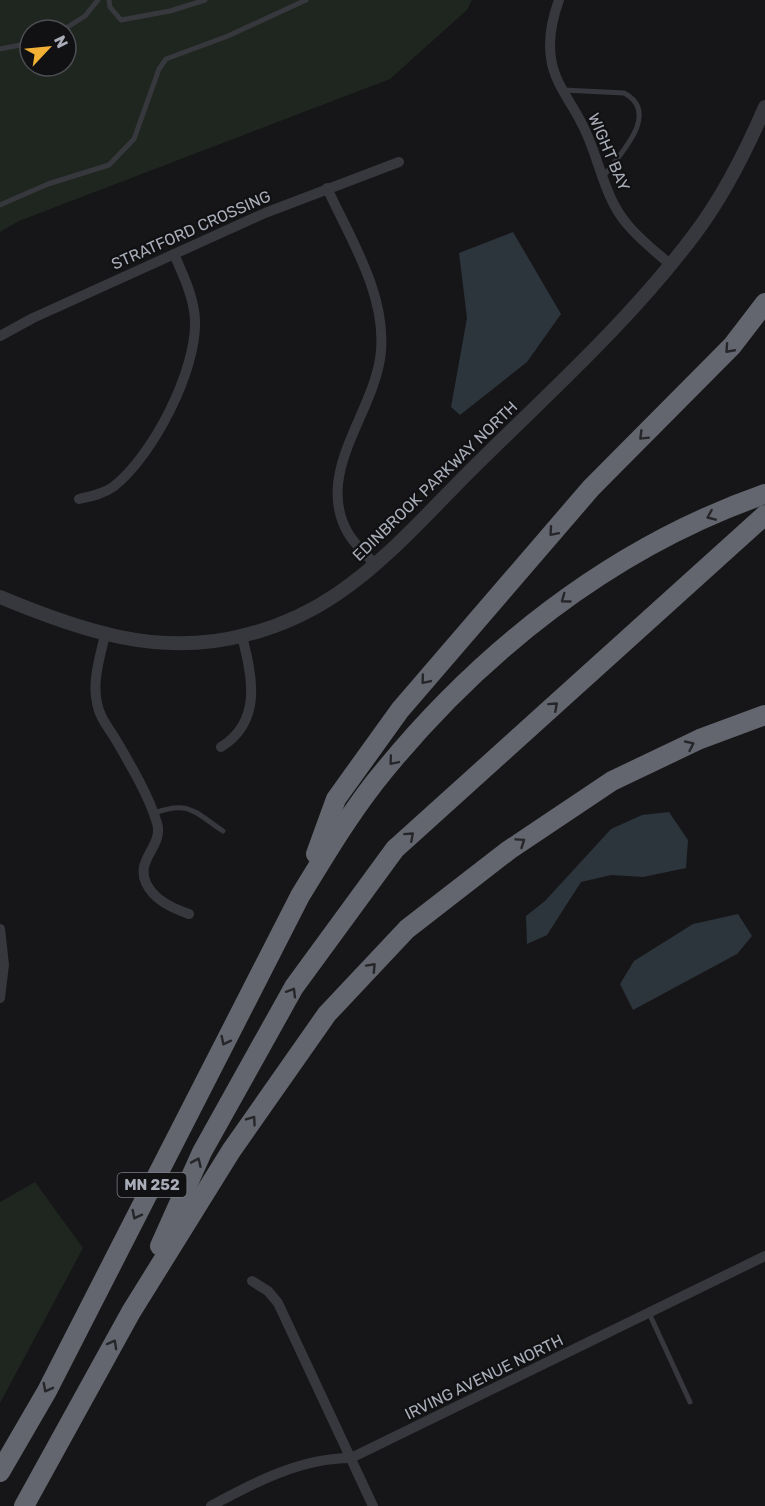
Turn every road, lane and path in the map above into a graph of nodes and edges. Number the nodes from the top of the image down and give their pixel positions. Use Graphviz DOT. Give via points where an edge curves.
graph roads {
  1 [pos="98,0"];
  2 [pos="109,0"];
  3 [pos="204,0"];
  4 [pos="306,0"];
  5 [pos="559,0"];
  6 [pos="78,21"];
  7 [pos="18,45"];
  8 [pos="0,49"];
  9 [pos="563,90"];
  10 [pos="765,107"];
  11 [pos="399,162"];
  12 [pos="603,178"];
  13 [pos="327,188"];
  14 [pos="0,205"];
  15 [pos="174,254"];
  16 [pos="671,265"];
  17 [pos="765,303"];
  18 [pos="0,336"];
  19 [pos="765,494"];
  20 [pos="78,499"];
  21 [pos="765,515"];
  22 [pos="375,564"];
  23 [pos="0,597"];
  24 [pos="105,635"];
  25 [pos="242,636"];
  26 [pos="765,715"];
  27 [pos="221,747"];
  28 [pos="153,814"];
  29 [pos="223,831"];
  30 [pos="300,896"];
  31 [pos="189,914"];
  32 [pos="0,929"];
  33 [pos="0,998"];
  34 [pos="765,1256"];
  35 [pos="252,1281"];
  36 [pos="131,1312"];
  37 [pos="649,1313"];
  38 [pos="690,1402"];
  39 [pos="351,1458"];
  40 [pos="0,1472"];
  41 [pos="24,1506"];
  42 [pos="211,1506"];
  43 [pos="374,1506"];
  1 -- 6 [label="lane"];
  2 -- 3 [label="lane" via="121,20"];
  4 -- 14 [label="lane" via="166,59 134,139 109,165 48,184"];
  5 -- 9 [label="street, WIGHT BAY" via="549,39 551,61"];
  7 -- 8 [label="lane"];
  9 -- 12 [label="street, WIGHT BAY" via="582,123"];
  9 -- 12 [label="lane" via="624,93 639,106 638,127"];
  10 -- 16 [label="street, EDINBROOK PARKWAY NORTH" via="717,199"];
  11 -- 13 [label="street, STRATFORD CROSSING"];
  12 -- 16 [label="street, WIGHT BAY" via="626,224"];
  13 -- 15 [label="street, STRATFORD CROSSING"];
  13 -- 22 [label="street" via="373,290 381,327 378,369 337,483 341,517 348,534"];
  15 -- 18 [label="street, STRATFORD CROSSING"];
  15 -- 20 [label="street" via="195,318 195,337 185,369 160,427 135,465 111,488"];
  16 -- 22 [label="street, EDINBROOK PARKWAY NORTH" via="605,337"];
  17 -- 30 [label="highway, one-way" via="732,346 591,488 407,702 336,799"];
  19 -- 30 [label="highway, one-way" via="683,527 614,566 514,638 425,723 374,783"];
  36 -- 21 [label="highway, one-way" via="202,1152 294,987 395,849"];
  22 -- 25 [label="street, EDINBROOK PARKWAY NORTH" via="312,610"];
  23 -- 24 [label="street, EDINBROOK PARKWAY NORTH"];
  24 -- 25 [label="street, EDINBROOK PARKWAY NORTH" via="168,644"];
  24 -- 28 [label="street" via="96,682 97,704"];
  25 -- 27 [label="street" via="253,683 253,701 237,734"];
  36 -- 26 [label="highway, one-way" via="231,1151 327,1014 407,929 509,850 612,781 700,739"];
  28 -- 29 [label="lane" via="185,806"];
  28 -- 31 [label="street" via="158,833 142,873 158,898"];
  30 -- 40 [label="highway, MN 252, one-way" via="46,1391"];
  32 -- 33 [label="street" via="4,965"];
  34 -- 37 [label="street, IRVING AVENUE NORTH"];
  35 -- 39 [label="street" via="278,1303"];
  41 -- 36 [label="highway, one-way"];
  37 -- 38 [label="lane"];
  37 -- 39 [label="street, IRVING AVENUE NORTH"];
  39 -- 42 [label="street, IRVING AVENUE NORTH" via="306,1463"];
  39 -- 43 [label="street"];
}
